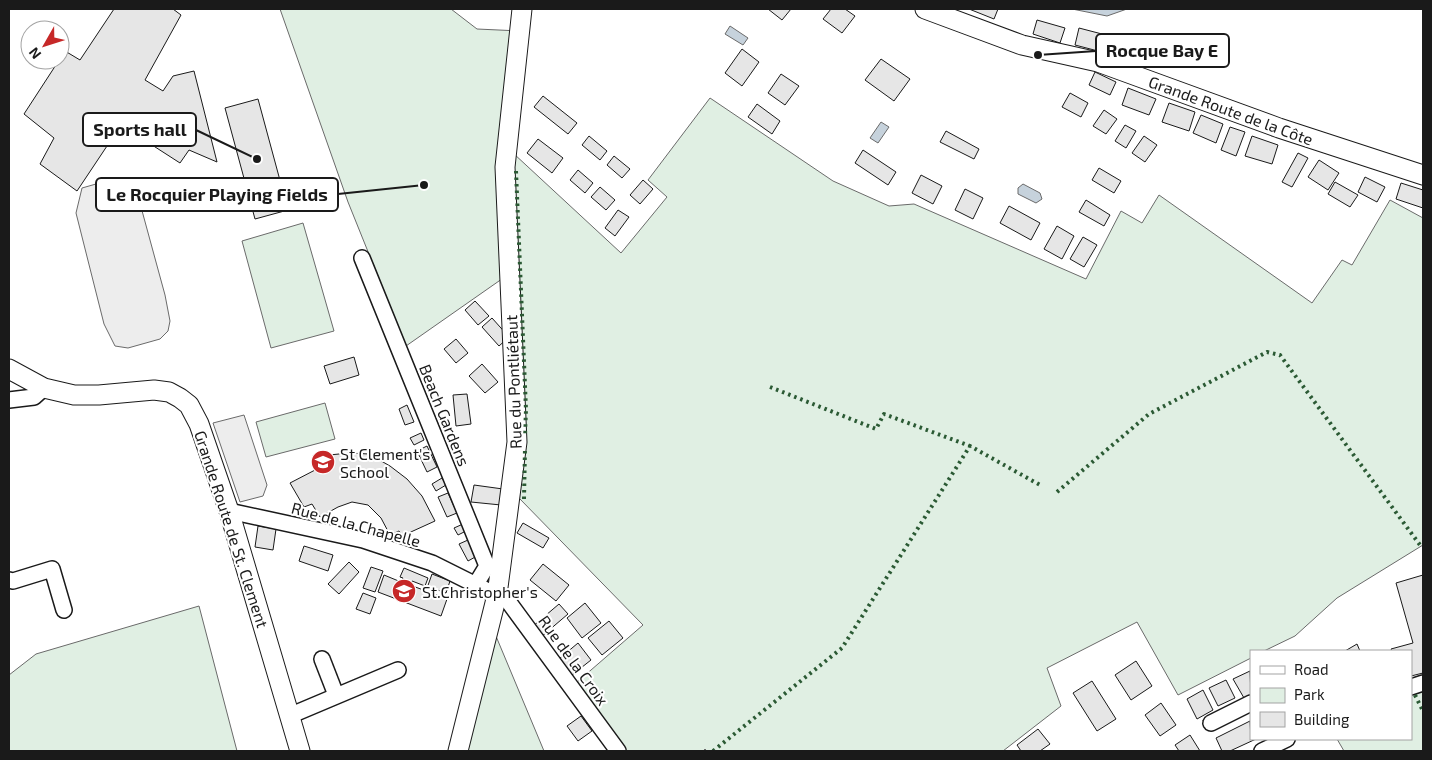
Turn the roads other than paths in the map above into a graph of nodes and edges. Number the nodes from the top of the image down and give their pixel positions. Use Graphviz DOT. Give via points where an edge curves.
graph roads {
  1 [pos="522,9"];
  2 [pos="925,9"];
  3 [pos="1423,175"];
  4 [pos="362,258"];
  5 [pos="9,369"];
  6 [pos="44,388"];
  7 [pos="9,400"];
  8 [pos="229,511"];
  9 [pos="9,580"];
  10 [pos="476,584"];
  11 [pos="496,595"];
  12 [pos="64,610"];
  13 [pos="322,659"];
  14 [pos="398,670"];
  15 [pos="336,695"];
  16 [pos="1250,704"];
  17 [pos="289,716"];
  18 [pos="1212,723"];
  19 [pos="1285,740"];
  20 [pos="300,751"];
  21 [pos="458,751"];
  22 [pos="618,751"];
  23 [pos="1262,751"];
  1 -- 11 [label="main road, Rue du Pontliétaut" via="505,167 517,442"];
  2 -- 3 [label="main road, Grande Route de la Côte" via="1022,45 1098,62 1278,128"];
  4 -- 10 [label="street, Beach Gardens" via="487,566"];
  5 -- 6 [label="main road, Grande Route de St. Clement"];
  6 -- 7 [label="street" via="34,397"];
  6 -- 8 [label="main road, Grande Route de St. Clement" via="74,395 154,390 180,398 189,405 199,424"];
  8 -- 10 [label="street, Rue de la Chapelle" via="363,540 432,563"];
  8 -- 17 [label="main road, Grande Route de St. Clement"];
  9 -- 12 [label="street" via="52,569"];
  10 -- 11 [label="street, Rue de la Chapelle"];
  11 -- 21 [label="main road, Rue du Pontliétaut"];
  11 -- 22 [label="street, Rue de la Croix" via="508,601"];
  13 -- 15 [label="street"];
  14 -- 15 [label="street"];
  15 -- 17 [label="street"];
  16 -- 18 [label="street"];
  17 -- 20 [label="main road, Grande Route de St. Clement"];
  19 -- 23 [label="street"];
}
